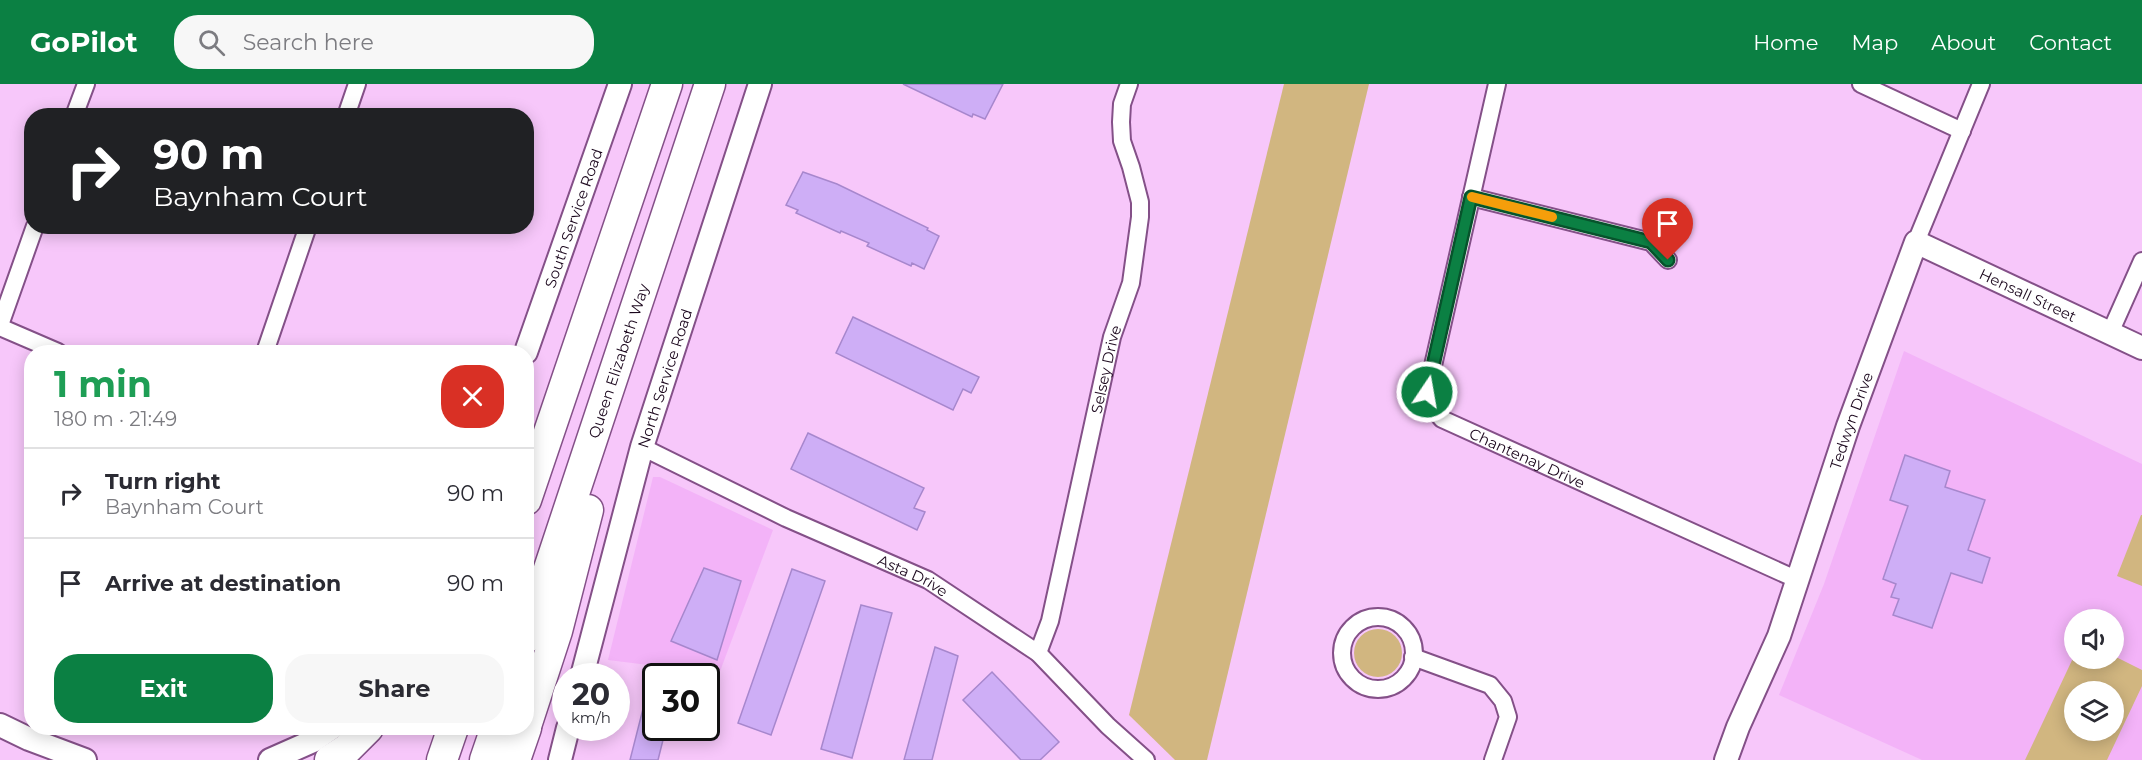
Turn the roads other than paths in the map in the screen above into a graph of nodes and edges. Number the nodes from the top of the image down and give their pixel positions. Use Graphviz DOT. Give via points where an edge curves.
graph roads {
  1 [pos="86,84"];
  2 [pos="357,84"];
  3 [pos="620,84"];
  4 [pos="667,84"];
  5 [pos="710,84"];
  6 [pos="760,84"];
  7 [pos="1129,84"];
  8 [pos="1497,84"];
  9 [pos="1861,84"];
  10 [pos="1981,84"];
  11 [pos="77,108"];
  12 [pos="349,108"];
  13 [pos="1962,131"];
  14 [pos="1471,197"];
  15 [pos="32,234"];
  16 [pos="305,234"];
  17 [pos="1916,242"];
  18 [pos="1668,260"];
  19 [pos="2142,261"];
  20 [pos="642,289"];
  21 [pos="0,326"];
  22 [pos="2110,333"];
  23 [pos="42,345"];
  24 [pos="267,345"];
  25 [pos="528,345"];
  26 [pos="2142,348"];
  27 [pos="642,447"];
  28 [pos="534,477"];
  29 [pos="1798,580"];
  30 [pos="534,614"];
  31 [pos="1038,653"];
  32 [pos="1413,657"];
  33 [pos="585,663"];
  34 [pos="534,703"];
  35 [pos="0,725"];
  36 [pos="321,735"];
  37 [pos="361,735"];
  38 [pos="451,735"];
  39 [pos="494,735"];
  40 [pos="523,735"];
  41 [pos="565,741"];
  42 [pos="85,760"];
  43 [pos="270,760"];
  44 [pos="330,760"];
  45 [pos="442,760"];
  46 [pos="485,760"];
  47 [pos="515,760"];
  48 [pos="560,760"];
  49 [pos="1146,760"];
  50 [pos="1493,760"];
  51 [pos="1726,760"];
  1 -- 11 [label="street"];
  2 -- 12 [label="street"];
  3 -- 25 [label="street, South Service Road"];
  4 -- 28 [label="highway"];
  5 -- 20 [label="highway, Queen Elizabeth Way"];
  6 -- 27 [label="street, North Service Road"];
  7 -- 31 [label="street, Selsey Drive" via="1120,122 1140,202 1131,283 1112,337 1050,621"];
  8 -- 14 [label="street, Chantenay Drive"];
  9 -- 13 [label="street"];
  10 -- 13 [label="street, Tedwyn Drive"];
  13 -- 17 [label="street, Tedwyn Drive"];
  14 -- 18 [label="street" via="1651,242"];
  14 -- 29 [label="street, Chantenay Drive" via="1427,392 1442,419"];
  15 -- 21 [label="street"];
  16 -- 24 [label="street"];
  17 -- 22 [label="street, Hensall Street"];
  17 -- 29 [label="street, Tedwyn Drive" via="1848,426"];
  19 -- 22 [label="street"];
  20 -- 30 [label="highway, Queen Elizabeth Way"];
  20 -- 34 [label="highway" via="614,418 558,631"];
  21 -- 23 [label="street"];
  22 -- 26 [label="street, Hensall Street"];
  27 -- 31 [label="street, Asta Drive" via="786,518 928,580"];
  27 -- 33 [label="street, North Service Road"];
  29 -- 51 [label="street, Tedwyn Drive" via="1779,636"];
  31 -- 49 [label="street, Asta Drive"];
  32 -- 32 [label="street" via="1408,633 1399,624 1382,618 1364,620 1353,627 1342,648 1346,670 1362,686 1373,689 1395,684 1404,677"];
  32 -- 50 [label="street" via="1490,685 1503,701 1508,717"];
  35 -- 42 [label="street"];
  36 -- 43 [label="street"];
  37 -- 44 [label="highway"];
  38 -- 45 [label="highway"];
  39 -- 46 [label="highway"];
  40 -- 47 [label="highway"];
  41 -- 48 [label="street"];
}
